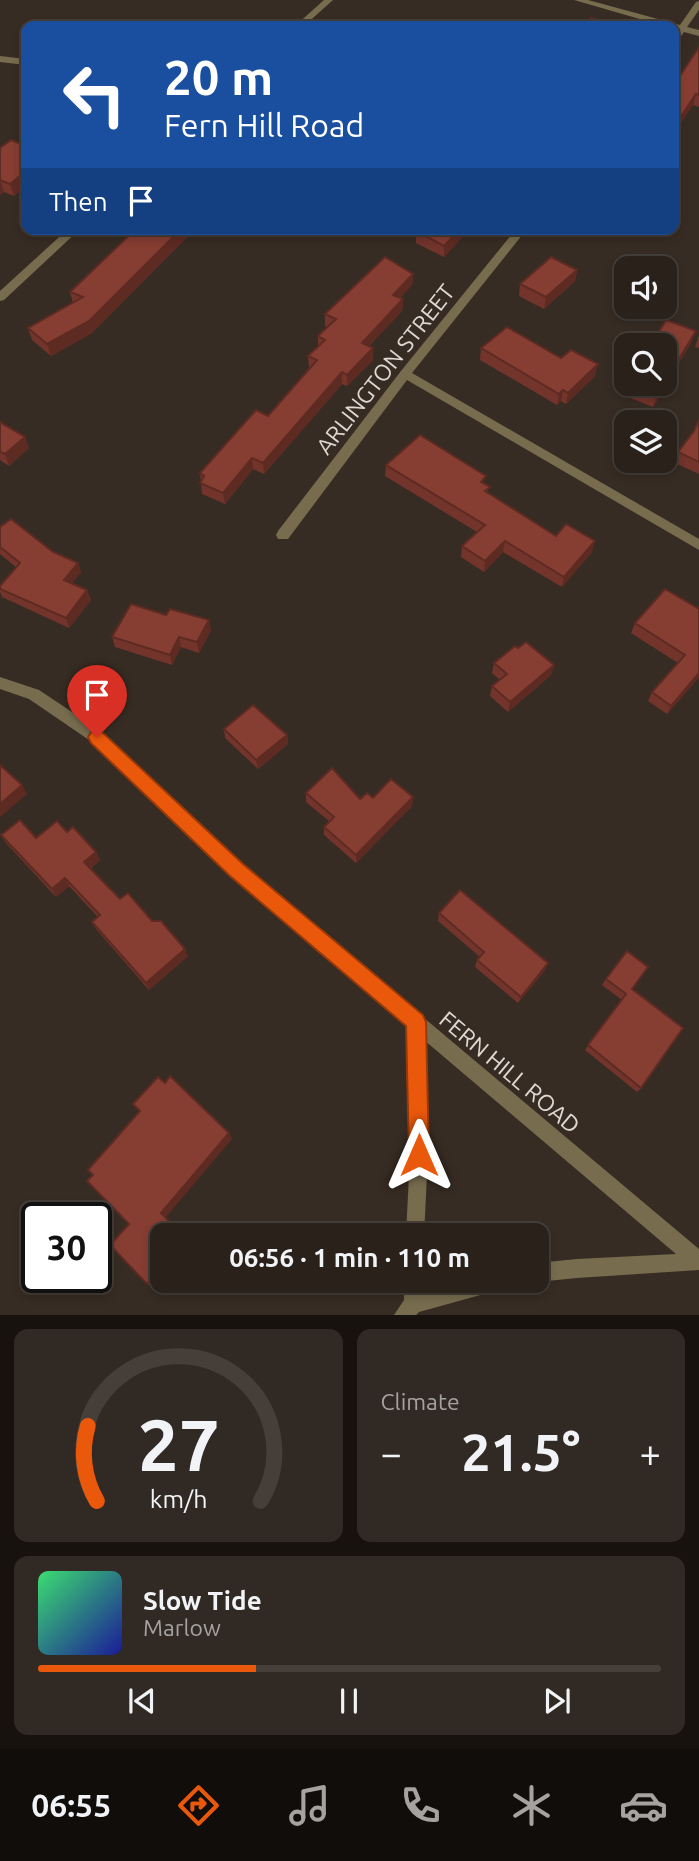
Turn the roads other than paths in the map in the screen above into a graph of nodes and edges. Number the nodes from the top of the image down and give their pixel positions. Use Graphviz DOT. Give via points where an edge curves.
graph roads {
  1 [pos="329,0"];
  2 [pos="578,0"];
  3 [pos="699,4"];
  4 [pos="305,21"];
  5 [pos="654,21"];
  6 [pos="679,28"];
  7 [pos="683,29"];
  8 [pos="699,33"];
  9 [pos="679,34"];
  10 [pos="0,59"];
  11 [pos="21,61"];
  12 [pos="68,235"];
  13 [pos="517,235"];
  14 [pos="0,297"];
  15 [pos="405,374"];
  16 [pos="283,535"];
  17 [pos="699,545"];
  18 [pos="0,683"];
  19 [pos="416,1022"];
  20 [pos="416,1223"];
  21 [pos="699,1261"];
  22 [pos="549,1271"];
  23 [pos="458,1293"];
  24 [pos="408,1309"];
  1 -- 4 [label="street"];
  2 -- 5 [label="street"];
  3 -- 7 [label="street"];
  6 -- 7 [label="street"];
  7 -- 8 [label="street"];
  7 -- 9 [label="street"];
  10 -- 11 [label="street"];
  12 -- 14 [label="street"];
  13 -- 15 [label="street, ARLINGTON STREET"];
  15 -- 16 [label="street, ARLINGTON STREET"];
  15 -- 17 [label="street"];
  18 -- 19 [label="street, FERN HILL ROAD" via="34,694 97,737 236,870"];
  19 -- 20 [label="street" via="420,1133"];
  19 -- 21 [label="street, FERN HILL ROAD"];
  21 -- 22 [label="street"];
  23 -- 24 [label="street"];
}
